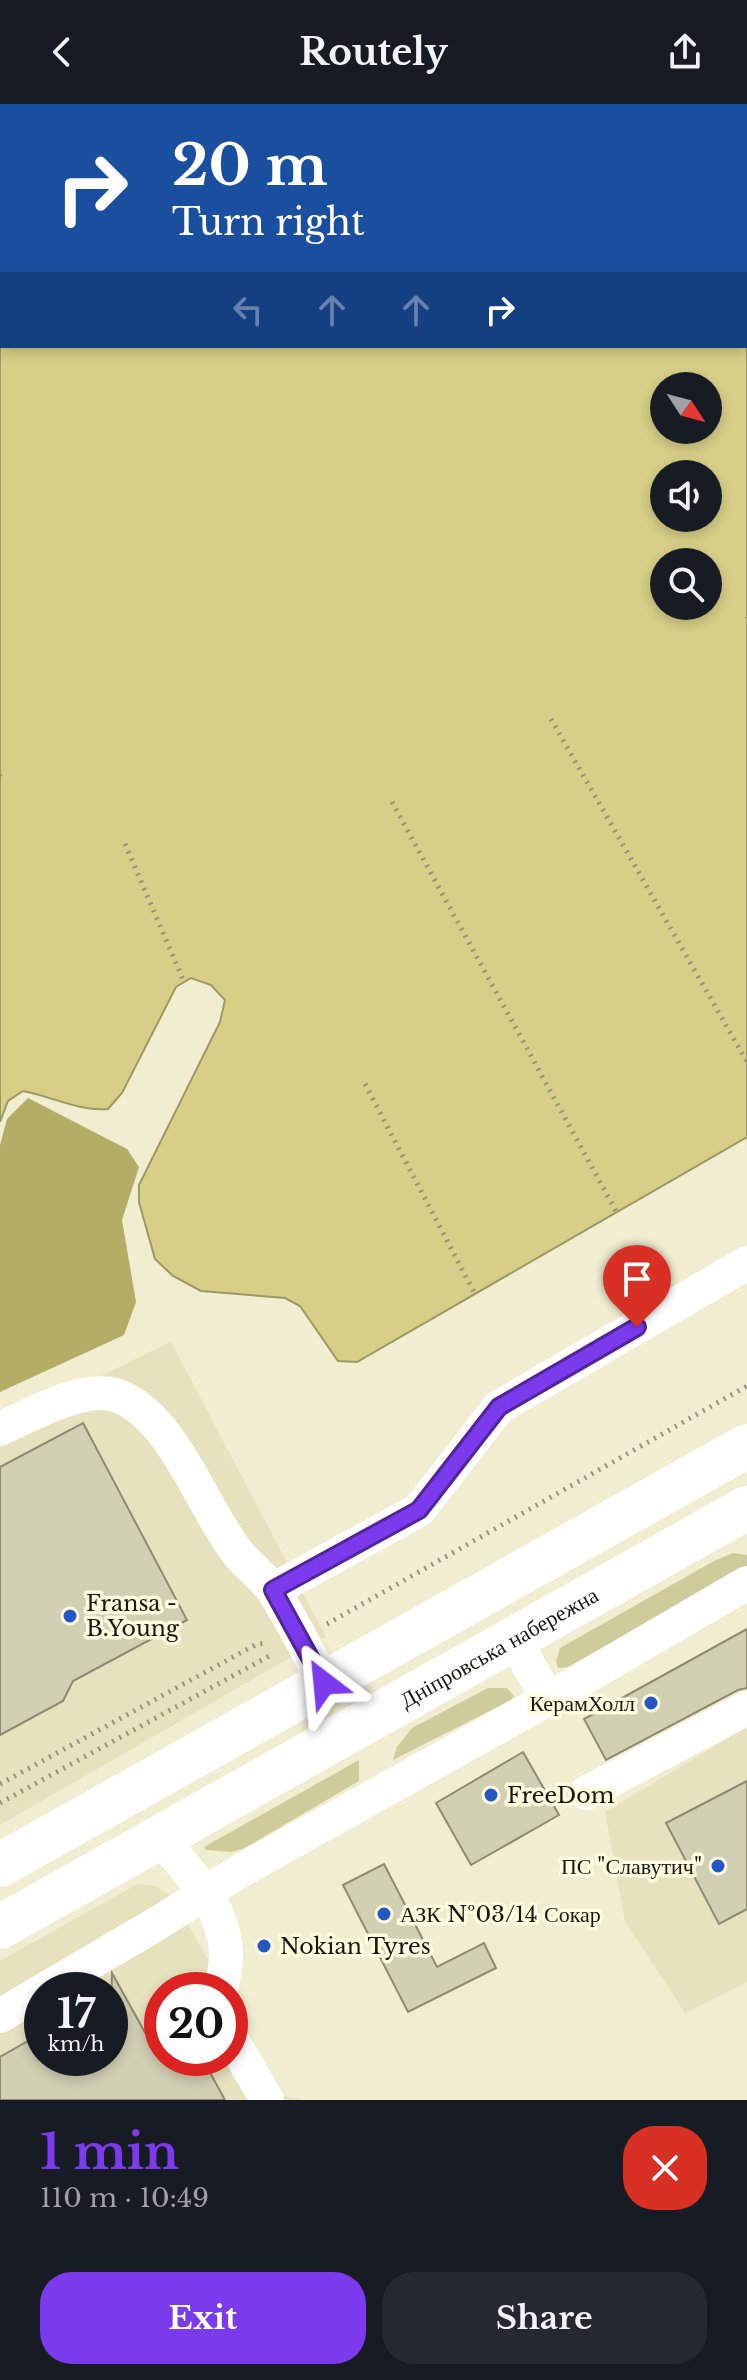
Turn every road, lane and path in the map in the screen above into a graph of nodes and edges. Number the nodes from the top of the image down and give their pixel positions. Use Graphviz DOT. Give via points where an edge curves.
graph roads {
  1 [pos="551,719"];
  2 [pos="392,802"];
  3 [pos="125,844"];
  4 [pos="184,982"];
  5 [pos="747,1062"];
  6 [pos="365,1084"];
  7 [pos="617,1213"];
  8 [pos="747,1263"];
  9 [pos="475,1294"];
  10 [pos="747,1386"];
  11 [pos="0,1429"];
  12 [pos="747,1446"];
  13 [pos="747,1508"];
  14 [pos="747,1583"];
  15 [pos="273,1590"];
  16 [pos="300,1639"];
  17 [pos="514,1639"];
  18 [pos="324,1683"];
  19 [pos="548,1699"];
  20 [pos="747,1708"];
  21 [pos="0,1784"];
  22 [pos="586,1793"];
  23 [pos="0,1803"];
  24 [pos="160,1838"];
  25 [pos="0,1865"];
  26 [pos="205,1892"];
  27 [pos="0,1927"];
  28 [pos="74,1972"];
  29 [pos="224,1972"];
  30 [pos="24,2002"];
  31 [pos="0,2016"];
  32 [pos="248,2067"];
  33 [pos="267,2100"];
  1 -- 5 [label="path"];
  2 -- 7 [label="path"];
  3 -- 4 [label="path"];
  6 -- 9 [label="path"];
  8 -- 15 [label="street" via="499,1407 419,1510"];
  10 -- 16 [label="path"];
  11 -- 15 [label="street" via="73,1398 120,1396 166,1436 237,1552"];
  12 -- 18 [label="main road"];
  13 -- 17 [label="main road, Дніпровська набережна"];
  14 -- 19 [label="street"];
  15 -- 16 [label="street"];
  16 -- 18 [label="street"];
  16 -- 21 [label="path" via="257,1644"];
  16 -- 23 [label="path"];
  17 -- 19 [label="street"];
  17 -- 24 [label="main road, Дніпровська набережна"];
  18 -- 25 [label="main road"];
  19 -- 26 [label="street"];
  20 -- 22 [label="street"];
  24 -- 26 [label="street"];
  24 -- 27 [label="main road, Дніпровська набережна"];
  26 -- 28 [label="street"];
  26 -- 29 [label="street" via="224,1935"];
  30 -- 31 [label="street"];
  32 -- 33 [label="street"];
}
